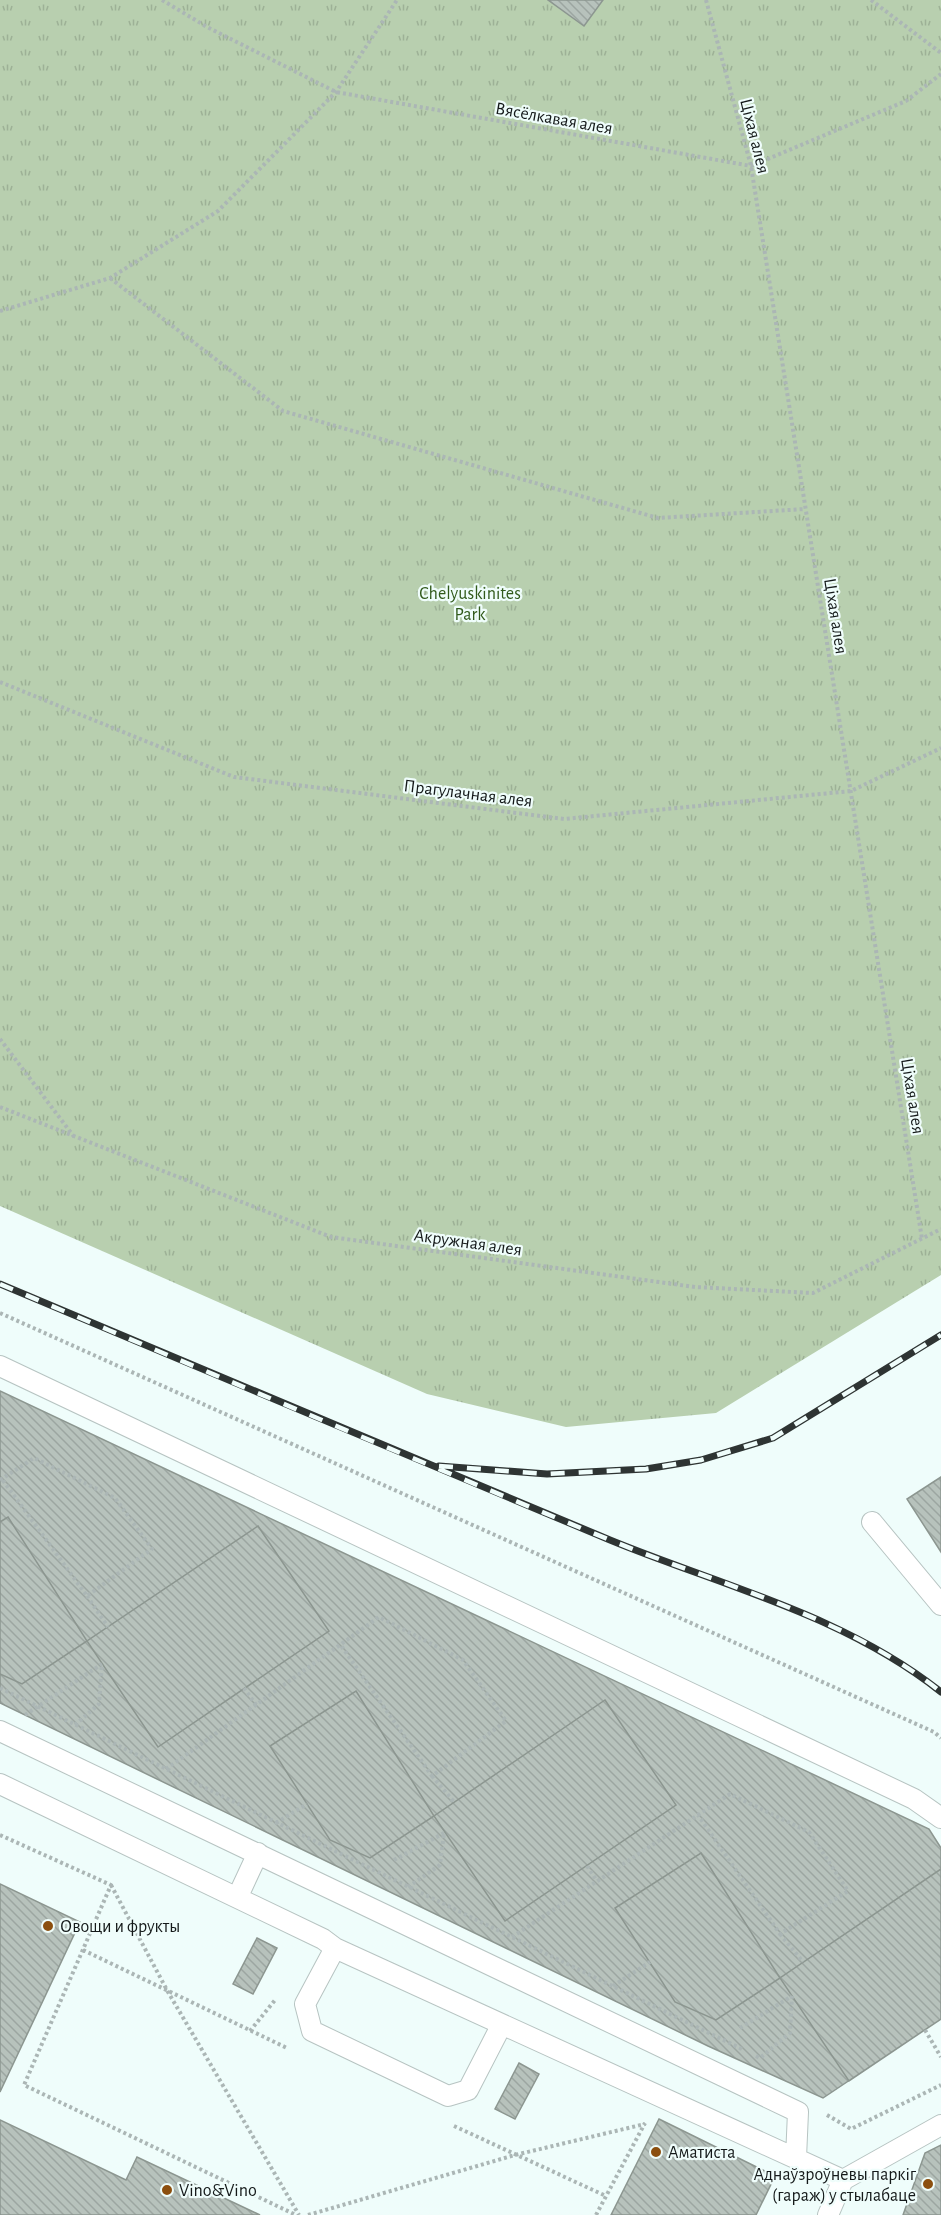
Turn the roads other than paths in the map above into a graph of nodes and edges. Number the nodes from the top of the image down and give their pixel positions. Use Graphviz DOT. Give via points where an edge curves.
graph roads {
  1 [pos="0,1366"];
  2 [pos="872,1522"];
  3 [pos="941,1605"];
  4 [pos="0,1731"];
  5 [pos="0,1784"];
  6 [pos="941,1818"];
  7 [pos="258,1853"];
  8 [pos="238,1896"];
  9 [pos="335,1948"];
  10 [pos="501,2026"];
  11 [pos="941,2125"];
  12 [pos="796,2158"];
  13 [pos="843,2180"];
  14 [pos="828,2215"];
  1 -- 6 [label="lane" via="914,1799"];
  2 -- 3 [label="lane"];
  4 -- 7 [label="lane"];
  5 -- 8 [label="lane"];
  7 -- 8 [label="lane"];
  7 -- 12 [label="lane" via="798,2112"];
  8 -- 9 [label="lane"];
  9 -- 10 [label="lane"];
  9 -- 10 [label="lane" via="305,2004 312,2031 448,2096 468,2090"];
  10 -- 12 [label="lane"];
  11 -- 13 [label="lane"];
  12 -- 13 [label="lane"];
  13 -- 14 [label="lane"];
}
